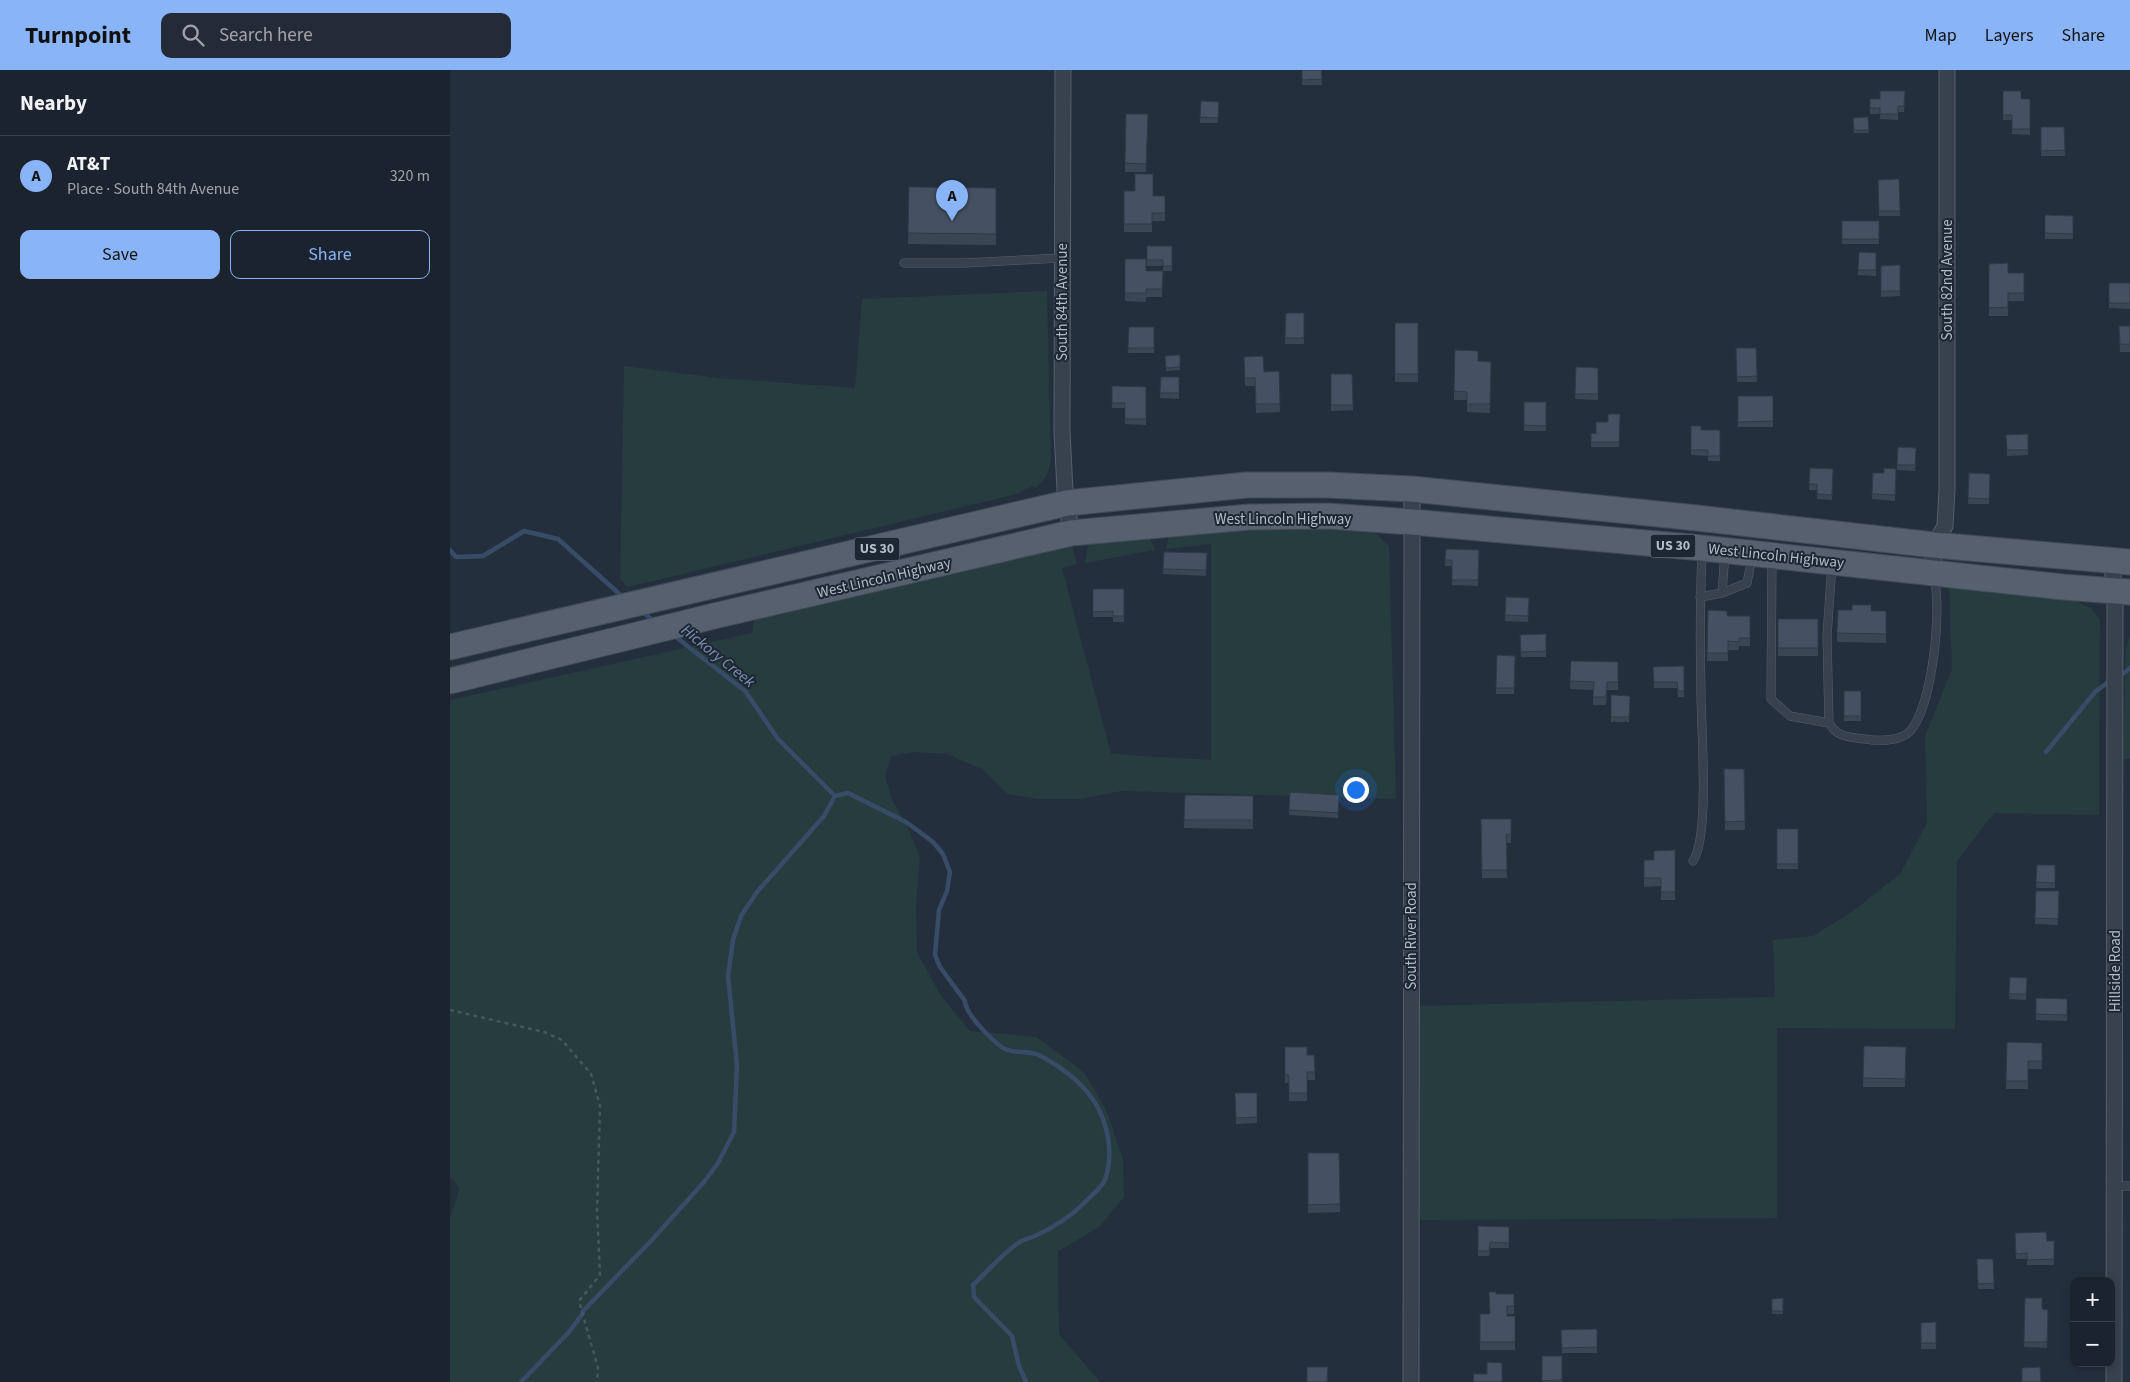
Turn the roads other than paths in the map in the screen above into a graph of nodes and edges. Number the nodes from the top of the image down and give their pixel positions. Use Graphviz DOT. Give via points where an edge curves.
graph roads {
  1 [pos="1063,70"];
  2 [pos="1947,70"];
  3 [pos="1062,258"];
  4 [pos="904,263"];
  5 [pos="1412,489"];
  6 [pos="1067,504"];
  7 [pos="1412,522"];
  8 [pos="1071,533"];
  9 [pos="1934,545"];
  10 [pos="1714,550"];
  11 [pos="1762,555"];
  12 [pos="2120,561"];
  13 [pos="1832,562"];
  14 [pos="1933,573"];
  15 [pos="2122,591"];
  16 [pos="1722,593"];
  17 [pos="1700,597"];
  18 [pos="450,647"];
  19 [pos="450,681"];
  20 [pos="1828,723"];
  21 [pos="1693,861"];
  22 [pos="2122,1186"];
  23 [pos="1411,1382"];
  24 [pos="2114,1382"];
  1 -- 3 [label="street, South 84th Avenue"];
  2 -- 9 [label="street, South 82nd Avenue" via="1947,490 1945,526"];
  3 -- 4 [label="lane"];
  3 -- 6 [label="street, South 84th Avenue" via="1062,432"];
  5 -- 6 [label="main road, West Lincoln Highway / US 30" via="1247,485"];
  5 -- 7 [label="street, South River Road"];
  5 -- 9 [label="main road, West Lincoln Highway / US 30"];
  6 -- 8 [label="street, South 84th Avenue"];
  6 -- 18 [label="main road, West Lincoln Highway / US 30"];
  7 -- 8 [label="main road, West Lincoln Highway / US 30" via="1328,516 1249,517"];
  7 -- 10 [label="main road, West Lincoln Highway / US 30"];
  7 -- 23 [label="street, South River Road"];
  8 -- 19 [label="main road, West Lincoln Highway / US 30"];
  9 -- 12 [label="main road, West Lincoln Highway / US 30"];
  9 -- 14 [label="street"];
  10 -- 11 [label="main road, West Lincoln Highway / US 30"];
  10 -- 16 [label="lane"];
  10 -- 17 [label="lane"];
  11 -- 13 [label="main road, West Lincoln Highway / US 30"];
  11 -- 16 [label="lane" via="1747,583"];
  11 -- 20 [label="lane" via="1771,699 1790,716"];
  12 -- 15 [label="street, Hillside Road"];
  13 -- 14 [label="main road, West Lincoln Highway / US 30"];
  13 -- 20 [label="lane" via="1827,636"];
  14 -- 15 [label="main road, West Lincoln Highway / US 30"];
  14 -- 20 [label="lane" via="1938,592 1930,680 1922,712 1910,731 1897,738 1874,740 1841,736"];
  15 -- 22 [label="street, Hillside Road"];
  16 -- 17 [label="lane"];
  17 -- 21 [label="lane" via="1703,771 1699,845"];
  22 -- 24 [label="street, Hillside Road"];
}
